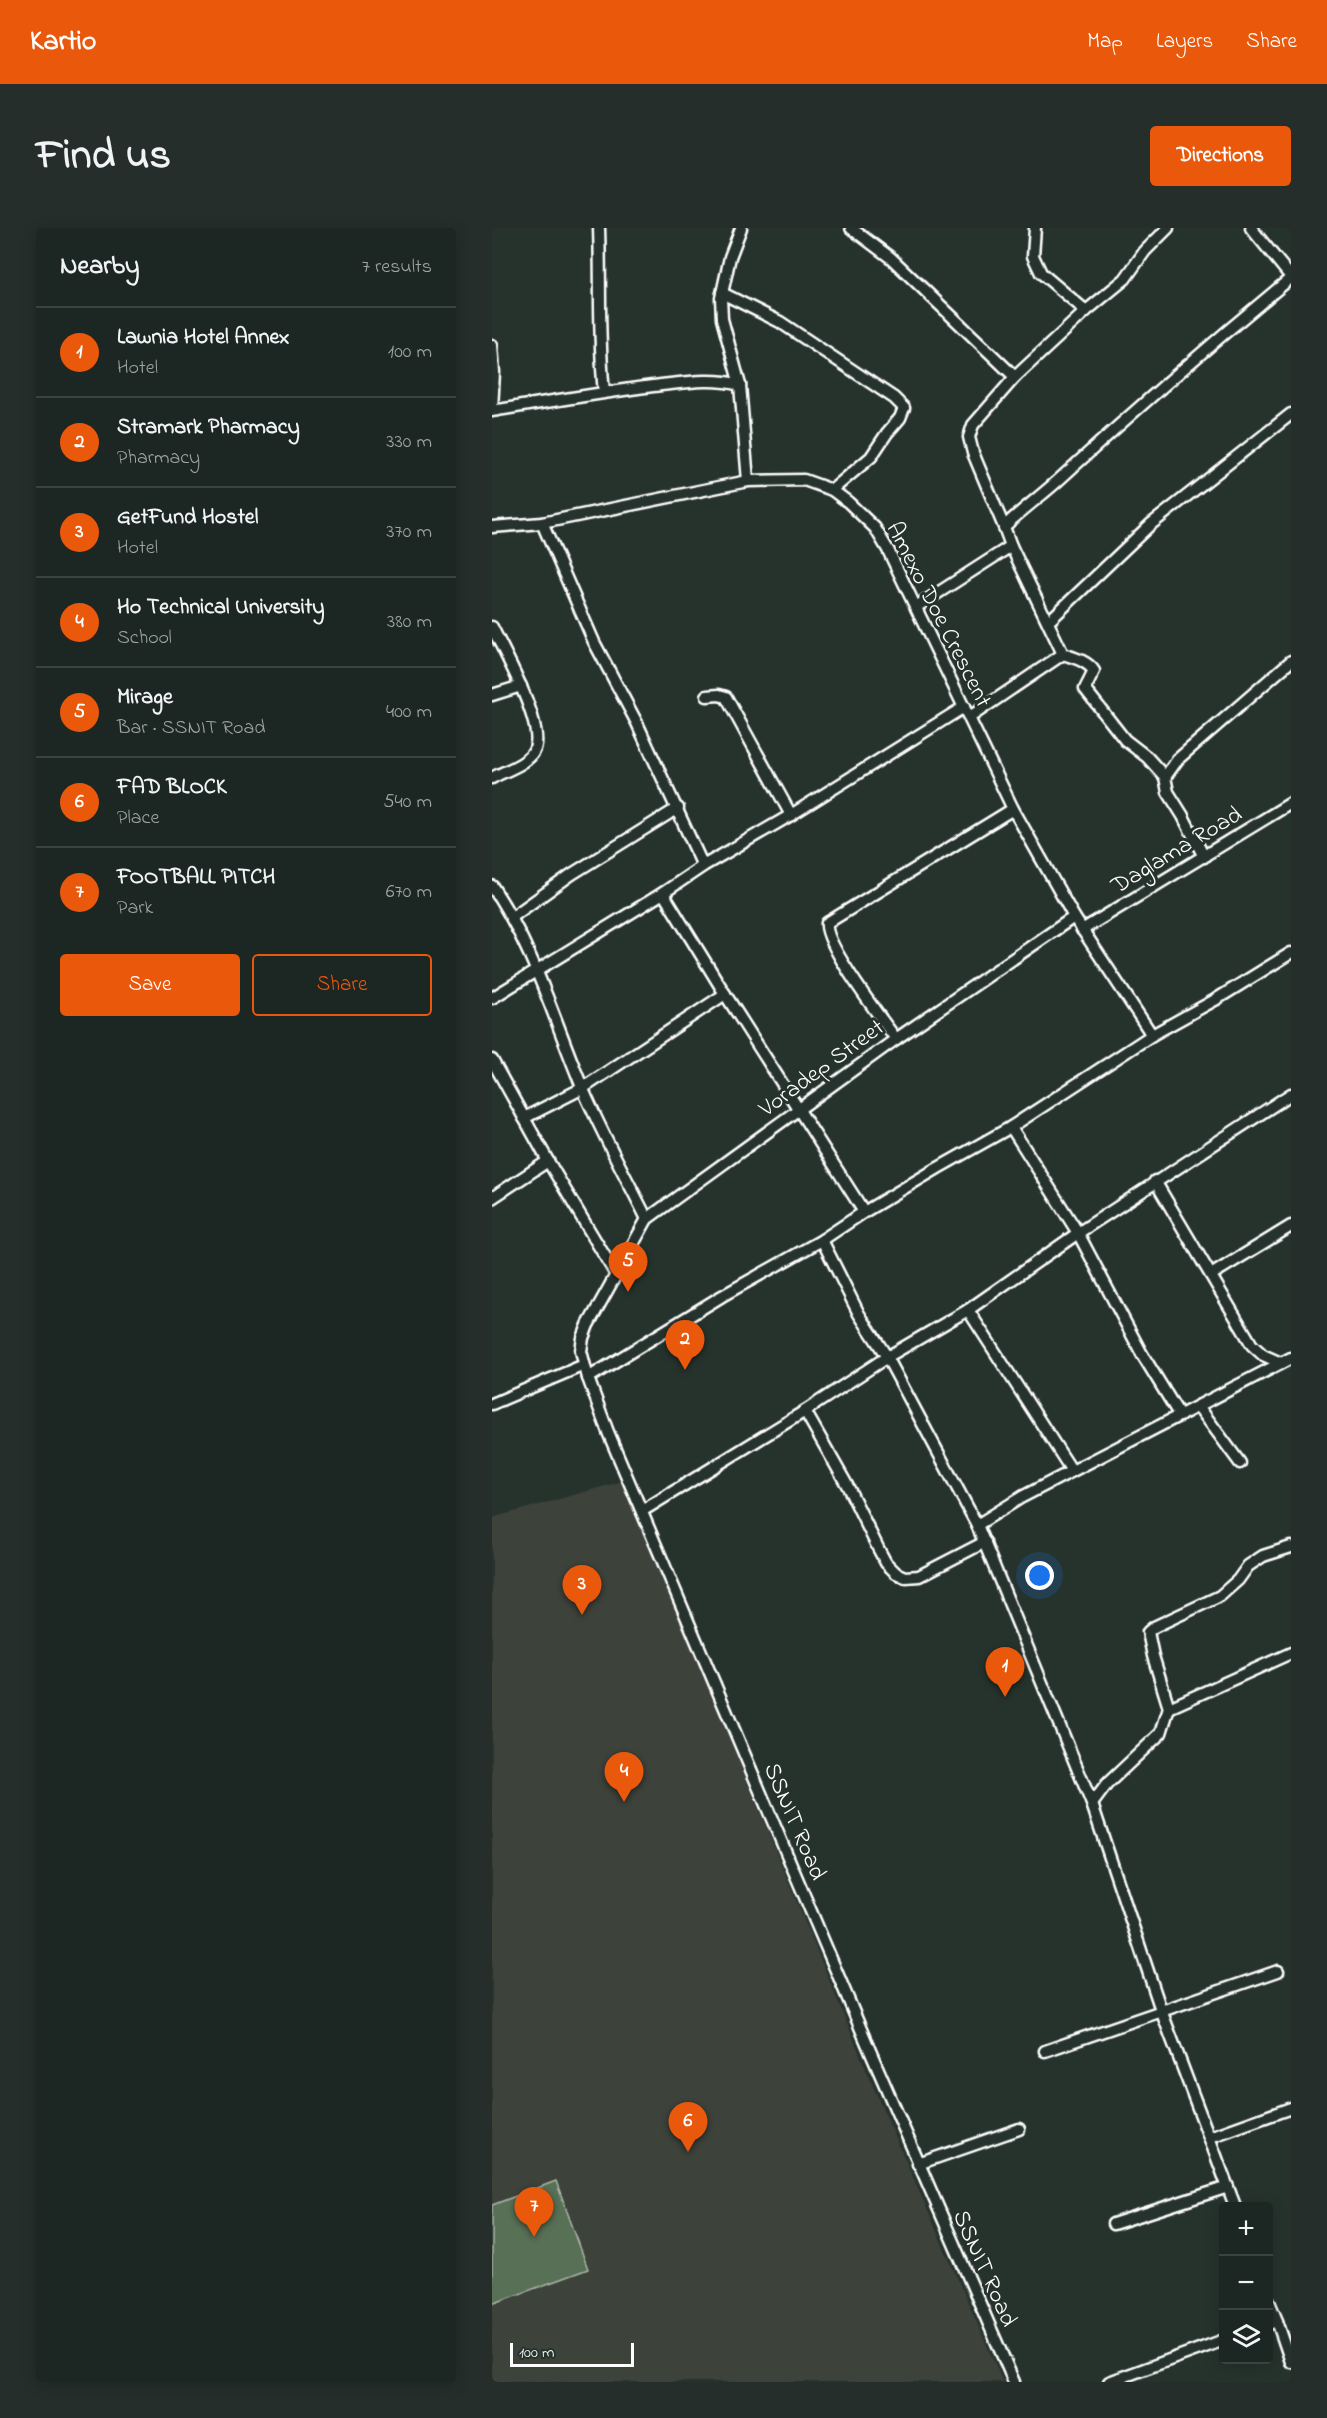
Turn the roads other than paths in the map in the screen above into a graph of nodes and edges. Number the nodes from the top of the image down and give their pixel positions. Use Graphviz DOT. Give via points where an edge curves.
graph roads {
  1 [pos="599,228"];
  2 [pos="741,228"];
  3 [pos="851,228"];
  4 [pos="1035,228"];
  5 [pos="1168,228"];
  6 [pos="1251,228"];
  7 [pos="1291,278"];
  8 [pos="723,293"];
  9 [pos="1086,311"];
  10 [pos="492,345"];
  11 [pos="1015,377"];
  12 [pos="741,385"];
  13 [pos="604,392"];
  14 [pos="492,410"];
  15 [pos="1291,414"];
  16 [pos="748,481"];
  17 [pos="832,490"];
  18 [pos="542,523"];
  19 [pos="492,527"];
  20 [pos="1004,527"];
  21 [pos="1011,546"];
  22 [pos="916,607"];
  23 [pos="1049,621"];
  24 [pos="492,627"];
  25 [pos="1064,654"];
  26 [pos="1291,662"];
  27 [pos="521,686"];
  28 [pos="492,695"];
  29 [pos="707,696"];
  30 [pos="967,712"];
  31 [pos="1165,777"];
  32 [pos="492,778"];
  33 [pos="1291,803"];
  34 [pos="678,808"];
  35 [pos="1013,809"];
  36 [pos="791,815"];
  37 [pos="1204,858"];
  38 [pos="703,866"];
  39 [pos="492,886"];
  40 [pos="663,893"];
  41 [pos="512,917"];
  42 [pos="1074,917"];
  43 [pos="1082,930"];
  44 [pos="1291,953"];
  45 [pos="538,971"];
  46 [pos="725,994"];
  47 [pos="492,998"];
  48 [pos="1152,1035"];
  49 [pos="896,1039"];
  50 [pos="492,1059"];
  51 [pos="583,1088"];
  52 [pos="1291,1094"];
  53 [pos="799,1108"];
  54 [pos="524,1118"];
  55 [pos="1011,1127"];
  56 [pos="548,1161"];
  57 [pos="1155,1181"];
  58 [pos="492,1198"];
  59 [pos="864,1212"];
  60 [pos="647,1219"];
  61 [pos="1291,1226"];
  62 [pos="1078,1233"];
  63 [pos="822,1240"];
  64 [pos="616,1275"];
  65 [pos="1211,1275"];
  66 [pos="968,1310"];
  67 [pos="886,1357"];
  68 [pos="1291,1358"];
  69 [pos="1281,1363"];
  70 [pos="584,1365"];
  71 [pos="588,1378"];
  72 [pos="492,1404"];
  73 [pos="1197,1406"];
  74 [pos="805,1411"];
  75 [pos="1180,1416"];
  76 [pos="1240,1463"];
  77 [pos="1072,1471"];
  78 [pos="642,1511"];
  79 [pos="977,1525"];
  80 [pos="985,1542"];
  81 [pos="1291,1547"];
  82 [pos="1291,1653"];
  83 [pos="1169,1708"];
  84 [pos="1092,1804"];
  85 [pos="1278,1971"];
  86 [pos="1161,2010"];
  87 [pos="1045,2051"];
  88 [pos="1291,2108"];
  89 [pos="1019,2129"];
  90 [pos="1210,2137"];
  91 [pos="918,2164"];
  92 [pos="1228,2187"];
  93 [pos="1233,2202"];
  94 [pos="1113,2224"];
  95 [pos="1273,2323"];
  96 [pos="1219,2342"];
  97 [pos="1291,2362"];
  98 [pos="1014,2382"];
  99 [pos="1109,2382"];
  1 -- 13 [label="street"];
  2 -- 8 [label="street"];
  3 -- 11 [label="street" via="891,258"];
  4 -- 9 [label="street" via="1033,256 1041,273"];
  5 -- 9 [label="street" via="1125,279"];
  6 -- 7 [label="street"];
  7 -- 20 [label="street" via="1136,408"];
  8 -- 12 [label="street" via="722,319"];
  8 -- 17 [label="street" via="780,322 904,408 871,457"];
  9 -- 11 [label="street"];
  10 -- 14 [label="street"];
  11 -- 20 [label="street" via="973,424 969,437"];
  12 -- 13 [label="street" via="702,381"];
  12 -- 16 [label="street"];
  13 -- 14 [label="street"];
  15 -- 23 [label="street" via="1150,525"];
  16 -- 17 [label="street, Amexo Doe Crescent" via="804,480"];
  16 -- 18 [label="street, Amexo Doe Crescent"];
  17 -- 22 [label="street, Amexo Doe Crescent" via="874,528"];
  18 -- 19 [label="street, Amexo Doe Crescent"];
  18 -- 34 [label="street" via="594,642"];
  20 -- 21 [label="street"];
  21 -- 22 [label="street"];
  21 -- 23 [label="street"];
  22 -- 30 [label="street, Amexo Doe Crescent"];
  23 -- 25 [label="street"];
  24 -- 27 [label="street"];
  25 -- 30 [label="street"];
  25 -- 31 [label="street" via="1090,665 1094,671 1085,689 1094,703 1125,740"];
  26 -- 31 [label="street" via="1178,759"];
  27 -- 28 [label="street"];
  27 -- 32 [label="street" via="534,724 534,754"];
  29 -- 36 [label="street" via="726,697"];
  30 -- 35 [label="street, Amexo Doe Crescent"];
  30 -- 36 [label="street"];
  31 -- 37 [label="street" via="1168,792"];
  33 -- 37 [label="street, Daglama Road"];
  34 -- 38 [label="street"];
  34 -- 41 [label="street" via="572,874"];
  35 -- 42 [label="street, Amexo Doe Crescent"];
  35 -- 49 [label="street" via="828,923 837,952"];
  36 -- 38 [label="street"];
  37 -- 43 [label="street, Daglama Road"];
  38 -- 40 [label="street"];
  39 -- 41 [label="street"];
  40 -- 45 [label="street"];
  40 -- 46 [label="street"];
  41 -- 45 [label="street"];
  42 -- 43 [label="street, Amexo Doe Crescent"];
  42 -- 49 [label="street, Voradep Street"];
  43 -- 48 [label="street, Amexo Doe Crescent"];
  44 -- 48 [label="street"];
  45 -- 47 [label="street"];
  45 -- 51 [label="street"];
  46 -- 51 [label="street"];
  46 -- 53 [label="street"];
  48 -- 55 [label="street"];
  49 -- 53 [label="street, Voradep Street"];
  50 -- 54 [label="street"];
  51 -- 54 [label="street"];
  51 -- 60 [label="street"];
  52 -- 57 [label="street"];
  53 -- 59 [label="street"];
  53 -- 60 [label="street, Voradep Street"];
  54 -- 56 [label="street"];
  55 -- 59 [label="street"];
  55 -- 62 [label="street"];
  56 -- 58 [label="street"];
  56 -- 64 [label="street"];
  57 -- 62 [label="street"];
  57 -- 65 [label="street"];
  59 -- 63 [label="street"];
  60 -- 64 [label="street, Voradep Street"];
  61 -- 65 [label="street"];
  62 -- 66 [label="street"];
  62 -- 75 [label="street" via="1142,1354"];
  63 -- 67 [label="street" via="859,1314"];
  63 -- 71 [label="street"];
  64 -- 70 [label="street, SSNIT Road" via="583,1338"];
  65 -- 69 [label="street" via="1252,1345"];
  66 -- 67 [label="street"];
  66 -- 77 [label="street"];
  67 -- 74 [label="street"];
  67 -- 79 [label="street"];
  68 -- 69 [label="street"];
  69 -- 73 [label="street"];
  70 -- 71 [label="street, SSNIT Road"];
  70 -- 72 [label="street"];
  71 -- 78 [label="street, SSNIT Road"];
  73 -- 75 [label="street"];
  73 -- 76 [label="street"];
  74 -- 78 [label="street"];
  74 -- 80 [label="street" via="883,1557 896,1573 918,1576"];
  75 -- 77 [label="street"];
  77 -- 79 [label="street"];
  78 -- 91 [label="street, SSNIT Road"];
  79 -- 80 [label="street"];
  80 -- 84 [label="street"];
  81 -- 83 [label="street" via="1263,1556 1220,1596 1148,1632"];
  82 -- 83 [label="street"];
  83 -- 84 [label="street" via="1161,1732 1107,1784"];
  84 -- 86 [label="street"];
  85 -- 86 [label="street"];
  86 -- 87 [label="street"];
  86 -- 90 [label="street"];
  88 -- 90 [label="street"];
  89 -- 91 [label="street"];
  90 -- 92 [label="street"];
  91 -- 98 [label="street, SSNIT Road"];
  92 -- 93 [label="street"];
  92 -- 94 [label="street"];
  95 -- 97 [label="street"];
  96 -- 99 [label="street"];
}
